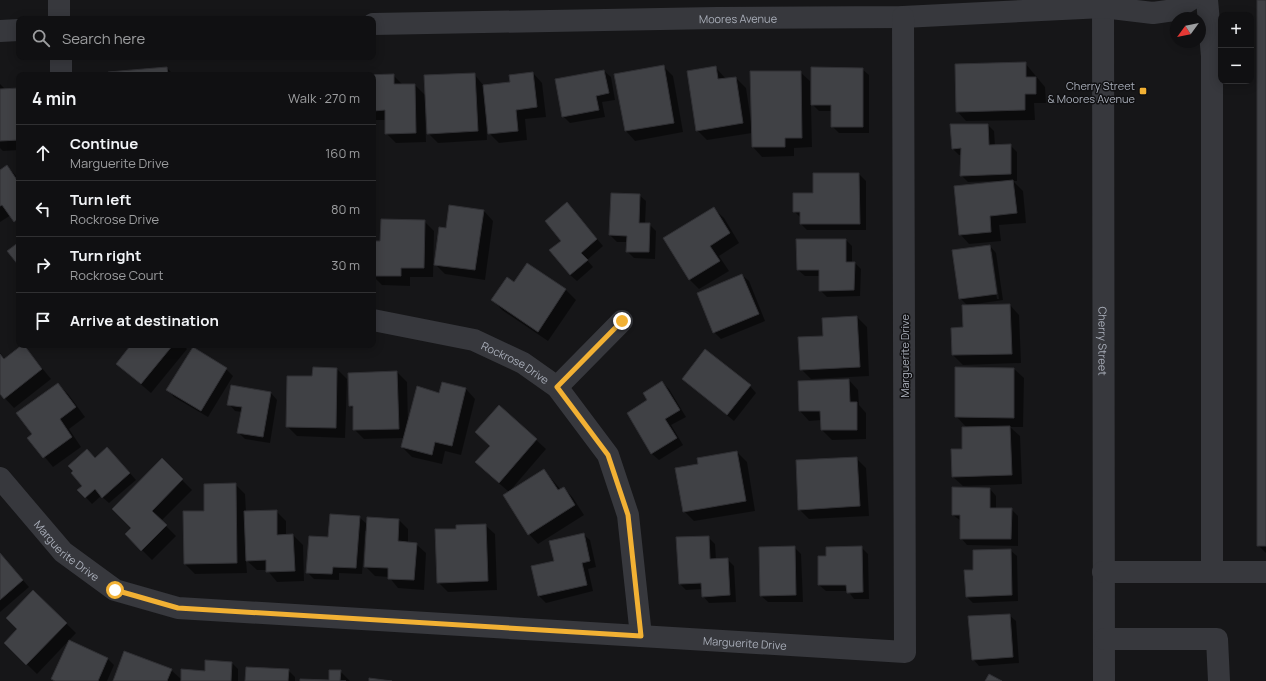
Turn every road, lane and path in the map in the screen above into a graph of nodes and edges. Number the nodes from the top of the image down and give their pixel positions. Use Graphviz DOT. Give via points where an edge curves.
graph roads {
  1 [pos="59,0"];
  2 [pos="1190,0"];
  3 [pos="1207,0"];
  4 [pos="1103,4"];
  5 [pos="716,9"];
  6 [pos="59,16"];
  7 [pos="903,17"];
  8 [pos="376,24"];
  9 [pos="16,30"];
  10 [pos="0,31"];
  11 [pos="60,60"];
  12 [pos="61,72"];
  13 [pos="376,321"];
  14 [pos="622,321"];
  15 [pos="557,387"];
  16 [pos="0,478"];
  17 [pos="1103,572"];
  18 [pos="1212,572"];
  19 [pos="1266,572"];
  20 [pos="641,636"];
  21 [pos="1104,639"];
  22 [pos="1104,681"];
  23 [pos="1219,681"];
  1 -- 6 [label="street"];
  2 -- 4 [label="street, Moores Avenue" via="1174,10 1153,13"];
  3 -- 18 [label="street" via="1212,56"];
  4 -- 7 [label="street, Moores Avenue"];
  4 -- 17 [label="street, Cherry Street"];
  5 -- 7 [label="street, Moores Avenue"];
  5 -- 8 [label="street, Moores Avenue"];
  7 -- 20 [label="street, Marguerite Drive" via="905,652"];
  9 -- 10 [label="street"];
  11 -- 12 [label="street"];
  13 -- 15 [label="street, Rockrose Drive" via="474,340 523,363"];
  14 -- 15 [label="street"];
  15 -- 20 [label="street, Rockrose Drive" via="608,455 628,515"];
  16 -- 20 [label="street, Marguerite Drive" via="63,552 115,590 178,608"];
  17 -- 18 [label="street"];
  17 -- 21 [label="street, Cherry Street"];
  18 -- 19 [label="street"];
  21 -- 22 [label="street, Cherry Street"];
  21 -- 23 [label="street" via="1217,638"];
}
